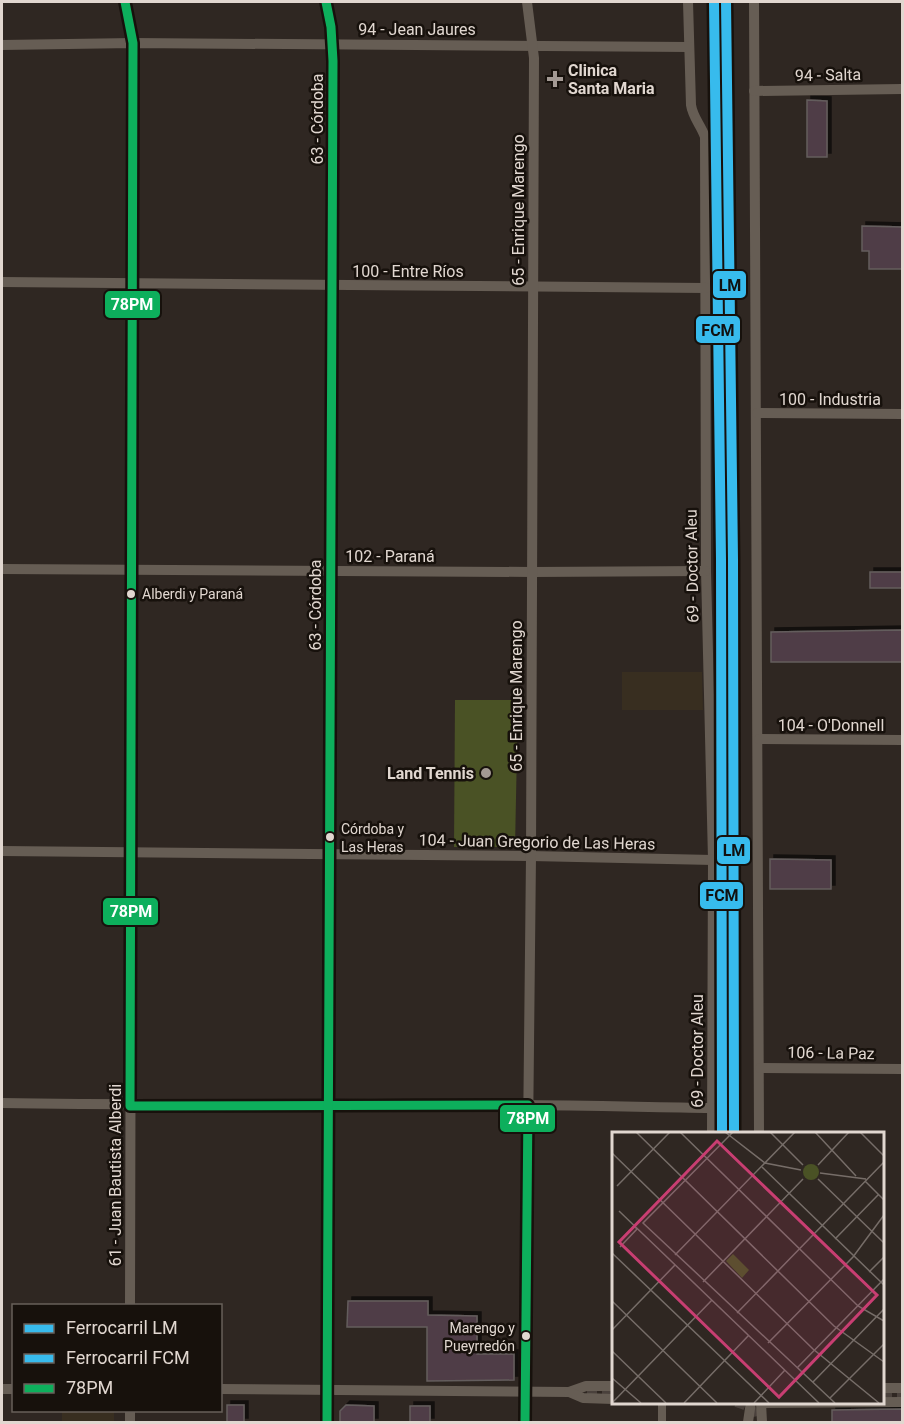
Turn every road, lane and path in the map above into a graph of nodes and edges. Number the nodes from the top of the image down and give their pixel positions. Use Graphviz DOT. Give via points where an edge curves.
graph roads {
  1 [pos="125,2"];
  2 [pos="326,2"];
  3 [pos="527,2"];
  4 [pos="688,2"];
  5 [pos="754,2"];
  6 [pos="133,43"];
  7 [pos="332,44"];
  8 [pos="2,45"];
  9 [pos="533,45"];
  10 [pos="689,47"];
  11 [pos="903,88"];
  12 [pos="754,91"];
  13 [pos="2,282"];
  14 [pos="133,284"];
  15 [pos="331,286"];
  16 [pos="533,286"];
  17 [pos="706,288"];
  18 [pos="756,413"];
  19 [pos="903,414"];
  20 [pos="2,569"];
  21 [pos="131,570"];
  22 [pos="330,571"];
  23 [pos="706,571"];
  24 [pos="532,572"];
  25 [pos="759,739"];
  26 [pos="903,740"];
  27 [pos="2,851"];
  28 [pos="131,854"];
  29 [pos="331,855"];
  30 [pos="531,856"];
  31 [pos="713,860"];
  32 [pos="760,1068"];
  33 [pos="903,1069"];
  34 [pos="2,1103"];
  35 [pos="329,1104"];
  36 [pos="528,1105"];
  37 [pos="130,1106"];
  38 [pos="712,1108"];
  39 [pos="712,1132"];
  40 [pos="759,1132"];
  41 [pos="130,1304"];
  42 [pos="612,1386"];
  43 [pos="883,1388"];
  44 [pos="903,1388"];
  45 [pos="222,1389"];
  46 [pos="327,1390"];
  47 [pos="525,1392"];
  48 [pos="569,1392"];
  49 [pos="612,1398"];
  50 [pos="883,1402"];
  51 [pos="903,1402"];
  52 [pos="662,1403"];
  53 [pos="756,1403"];
  54 [pos="756,1403"];
  55 [pos="327,1422"];
  56 [pos="525,1422"];
  57 [pos="662,1422"];
  58 [pos="748,1422"];
  59 [pos="762,1422"];
  1 -- 6 [label="street, 61 - Juan Bautista Alberdi"];
  2 -- 7 [label="street, 63 - Córdoba"];
  3 -- 9 [label="street, 65 - Enrique Marengo"];
  4 -- 10 [label="street, 69 - Doctor Aleu"];
  5 -- 12 [label="street"];
  6 -- 7 [label="street, 94 - Jean Jaures"];
  6 -- 8 [label="street, 94 - Jean Jaures"];
  6 -- 14 [label="street, 61 - Juan Bautista Alberdi"];
  7 -- 9 [label="street, 94 - Jean Jaures"];
  7 -- 15 [label="street, 63 - Córdoba"];
  9 -- 10 [label="street, 94 - Jean Jaures"];
  9 -- 16 [label="street, 65 - Enrique Marengo"];
  10 -- 17 [label="street, 69 - Doctor Aleu" via="692,115 705,137"];
  11 -- 12 [label="street, 94 - Salta"];
  12 -- 18 [label="street"];
  13 -- 14 [label="street, 100 - Entre Ríos"];
  14 -- 15 [label="street, 100 - Entre Ríos"];
  14 -- 21 [label="street, 61 - Juan Bautista Alberdi"];
  15 -- 16 [label="street, 100 - Entre Ríos"];
  15 -- 22 [label="street, 63 - Córdoba"];
  16 -- 17 [label="street, 100 - Entre Ríos"];
  16 -- 24 [label="street, 65 - Enrique Marengo"];
  17 -- 23 [label="street, 69 - Doctor Aleu"];
  18 -- 19 [label="street, 100 - Industria"];
  18 -- 25 [label="street"];
  20 -- 21 [label="street, 102 - Paraná"];
  21 -- 22 [label="street, 102 - Paraná"];
  21 -- 28 [label="street, 61 - Juan Bautista Alberdi"];
  22 -- 24 [label="street, 102 - Paraná"];
  22 -- 29 [label="street, 63 - Córdoba"];
  23 -- 24 [label="street, 102 - Paraná"];
  23 -- 31 [label="street, 69 - Doctor Aleu"];
  24 -- 30 [label="street, 65 - Enrique Marengo"];
  25 -- 26 [label="street, 104 - O'Donnell"];
  25 -- 32 [label="street"];
  27 -- 28 [label="street, 104 - Juan Gregorio de Las Heras"];
  28 -- 29 [label="street, 104 - Juan Gregorio de Las Heras"];
  28 -- 37 [label="street, 61 - Juan Bautista Alberdi"];
  29 -- 30 [label="street, 104 - Juan Gregorio de Las Heras"];
  29 -- 35 [label="street, 63 - Córdoba"];
  30 -- 31 [label="street, 104 - Juan Gregorio de Las Heras"];
  30 -- 36 [label="street, 65 - Enrique Marengo"];
  31 -- 38 [label="street, 69 - Doctor Aleu"];
  32 -- 33 [label="street, 106 - La Paz"];
  32 -- 40 [label="street"];
  34 -- 37 [label="street"];
  35 -- 36 [label="street"];
  35 -- 37 [label="street"];
  35 -- 46 [label="street, 63 - Córdoba"];
  36 -- 38 [label="street"];
  36 -- 47 [label="street, 65 - Enrique Marengo"];
  37 -- 41 [label="street, 61 - Juan Bautista Alberdi"];
  38 -- 39 [label="street, 69 - Doctor Aleu"];
  42 -- 48 [label="street" via="586,1386"];
  43 -- 44 [label="street"];
  45 -- 46 [label="street"];
  46 -- 47 [label="street"];
  46 -- 55 [label="street, 63 - Córdoba"];
  47 -- 48 [label="street"];
  47 -- 56 [label="street, 65 - Enrique Marengo"];
  48 -- 49 [label="street" via="583,1398"];
  50 -- 51 [label="street"];
  52 -- 57 [label="street"];
  53 -- 58 [label="street"];
  54 -- 59 [label="street"];
}
